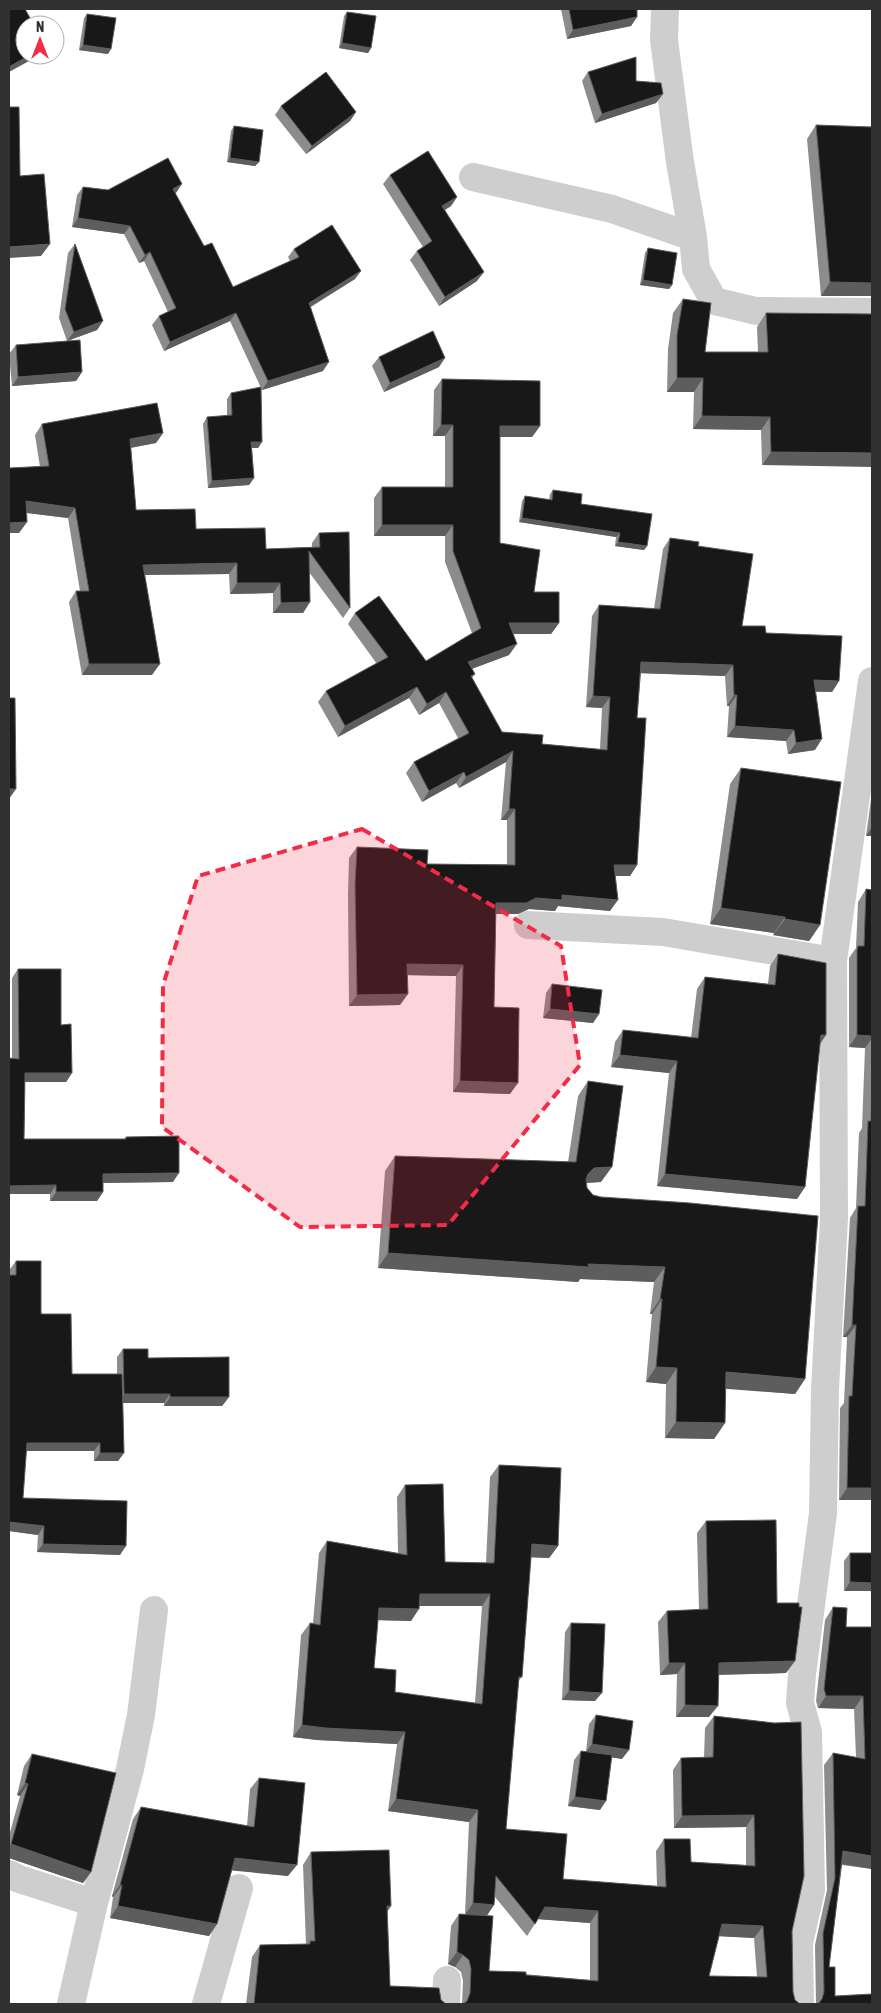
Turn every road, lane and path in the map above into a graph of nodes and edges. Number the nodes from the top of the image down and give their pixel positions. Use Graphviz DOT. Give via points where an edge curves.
graph roads {
  1 [pos="665,9"];
  2 [pos="473,177"];
  3 [pos="693,237"];
  4 [pos="872,312"];
  5 [pos="872,681"];
  6 [pos="528,926"];
  7 [pos="833,961"];
  8 [pos="805,1215"];
  9 [pos="834,1218"];
  10 [pos="154,1610"];
  11 [pos="9,1874"];
  12 [pos="239,1888"];
  13 [pos="94,1903"];
  14 [pos="70,2004"];
  15 [pos="206,2004"];
  16 [pos="800,2004"];
  1 -- 3 [label="street" via="665,49"];
  2 -- 3 [label="street" via="612,209"];
  3 -- 4 [label="street" via="696,269 714,301 756,311"];
  5 -- 7 [label="street"];
  6 -- 7 [label="street" via="663,932"];
  7 -- 9 [label="street"];
  8 -- 9 [label="street"];
  9 -- 16 [label="street" via="825,1390 823,1513 800,1704 808,1732 811,1890 799,1943"];
  10 -- 13 [label="street" via="142,1715"];
  11 -- 13 [label="street" via="18,1880"];
  12 -- 15 [label="street"];
  13 -- 14 [label="street"];
}
